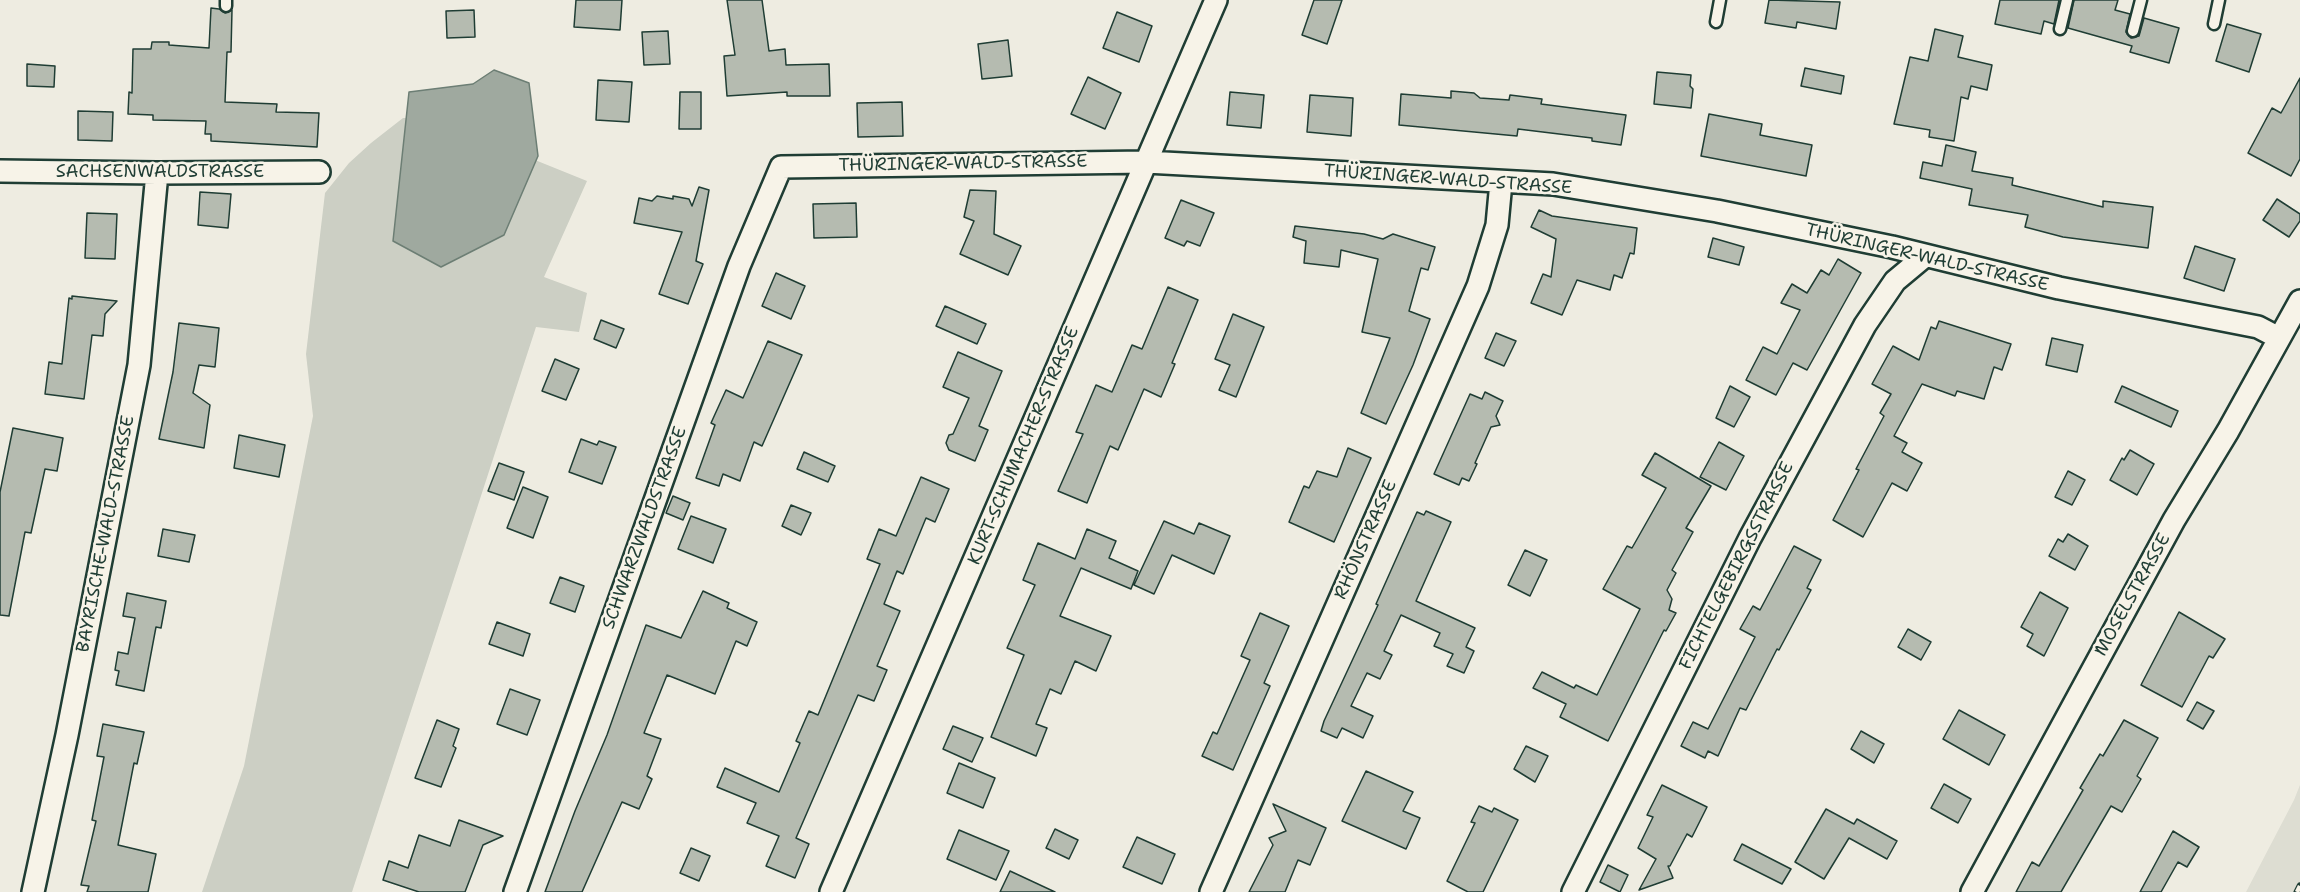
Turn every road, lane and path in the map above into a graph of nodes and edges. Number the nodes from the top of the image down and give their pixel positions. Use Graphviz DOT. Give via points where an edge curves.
graph roads {
  1 [pos="1216,0"];
  2 [pos="1720,0"];
  3 [pos="2067,0"];
  4 [pos="2141,0"];
  5 [pos="2219,0"];
  6 [pos="1716,22"];
  7 [pos="2214,24"];
  8 [pos="2060,29"];
  9 [pos="2133,31"];
  10 [pos="1146,162"];
  11 [pos="781,167"];
  12 [pos="0,171"];
  13 [pos="319,172"];
  14 [pos="157,173"];
  15 [pos="1501,182"];
  16 [pos="1925,256"];
  17 [pos="2300,301"];
  18 [pos="2279,338"];
  19 [pos="33,892"];
  20 [pos="515,892"];
  21 [pos="831,892"];
  22 [pos="1211,892"];
  23 [pos="1573,892"];
  24 [pos="1972,892"];
  1 -- 10 [label="street, KURT-SCHUMACHER-STRASSE"];
  2 -- 6 [label="lane"];
  3 -- 8 [label="lane"];
  4 -- 9 [label="lane"];
  5 -- 7 [label="lane"];
  10 -- 11 [label="street, THÜRINGER-WALD-STRASSE"];
  10 -- 15 [label="street, THÜRINGER-WALD-STRASSE"];
  10 -- 21 [label="street, KURT-SCHUMACHER-STRASSE"];
  11 -- 20 [label="street, SCHWARZWALDSTRASSE" via="739,266"];
  12 -- 14 [label="street, SACHSENWALDSTRASSE"];
  13 -- 14 [label="street, SACHSENWALDSTRASSE"];
  14 -- 19 [label="street, BAYRISCHE-WALD-STRASSE" via="139,365"];
  15 -- 16 [label="street, THÜRINGER-WALD-STRASSE" via="1553,184 1705,209"];
  15 -- 22 [label="street, RHÖNSTRASSE" via="1497,225 1478,286"];
  16 -- 18 [label="street, THÜRINGER-WALD-STRASSE" via="2059,288 2258,327"];
  16 -- 23 [label="street, FICHTELGEBIRGSSTRASSE" via="1895,281 1865,325 1750,538"];
  17 -- 18 [label="street, MOSELSTRASSE"];
  18 -- 24 [label="street, MOSELSTRASSE" via="2174,520"];
}
